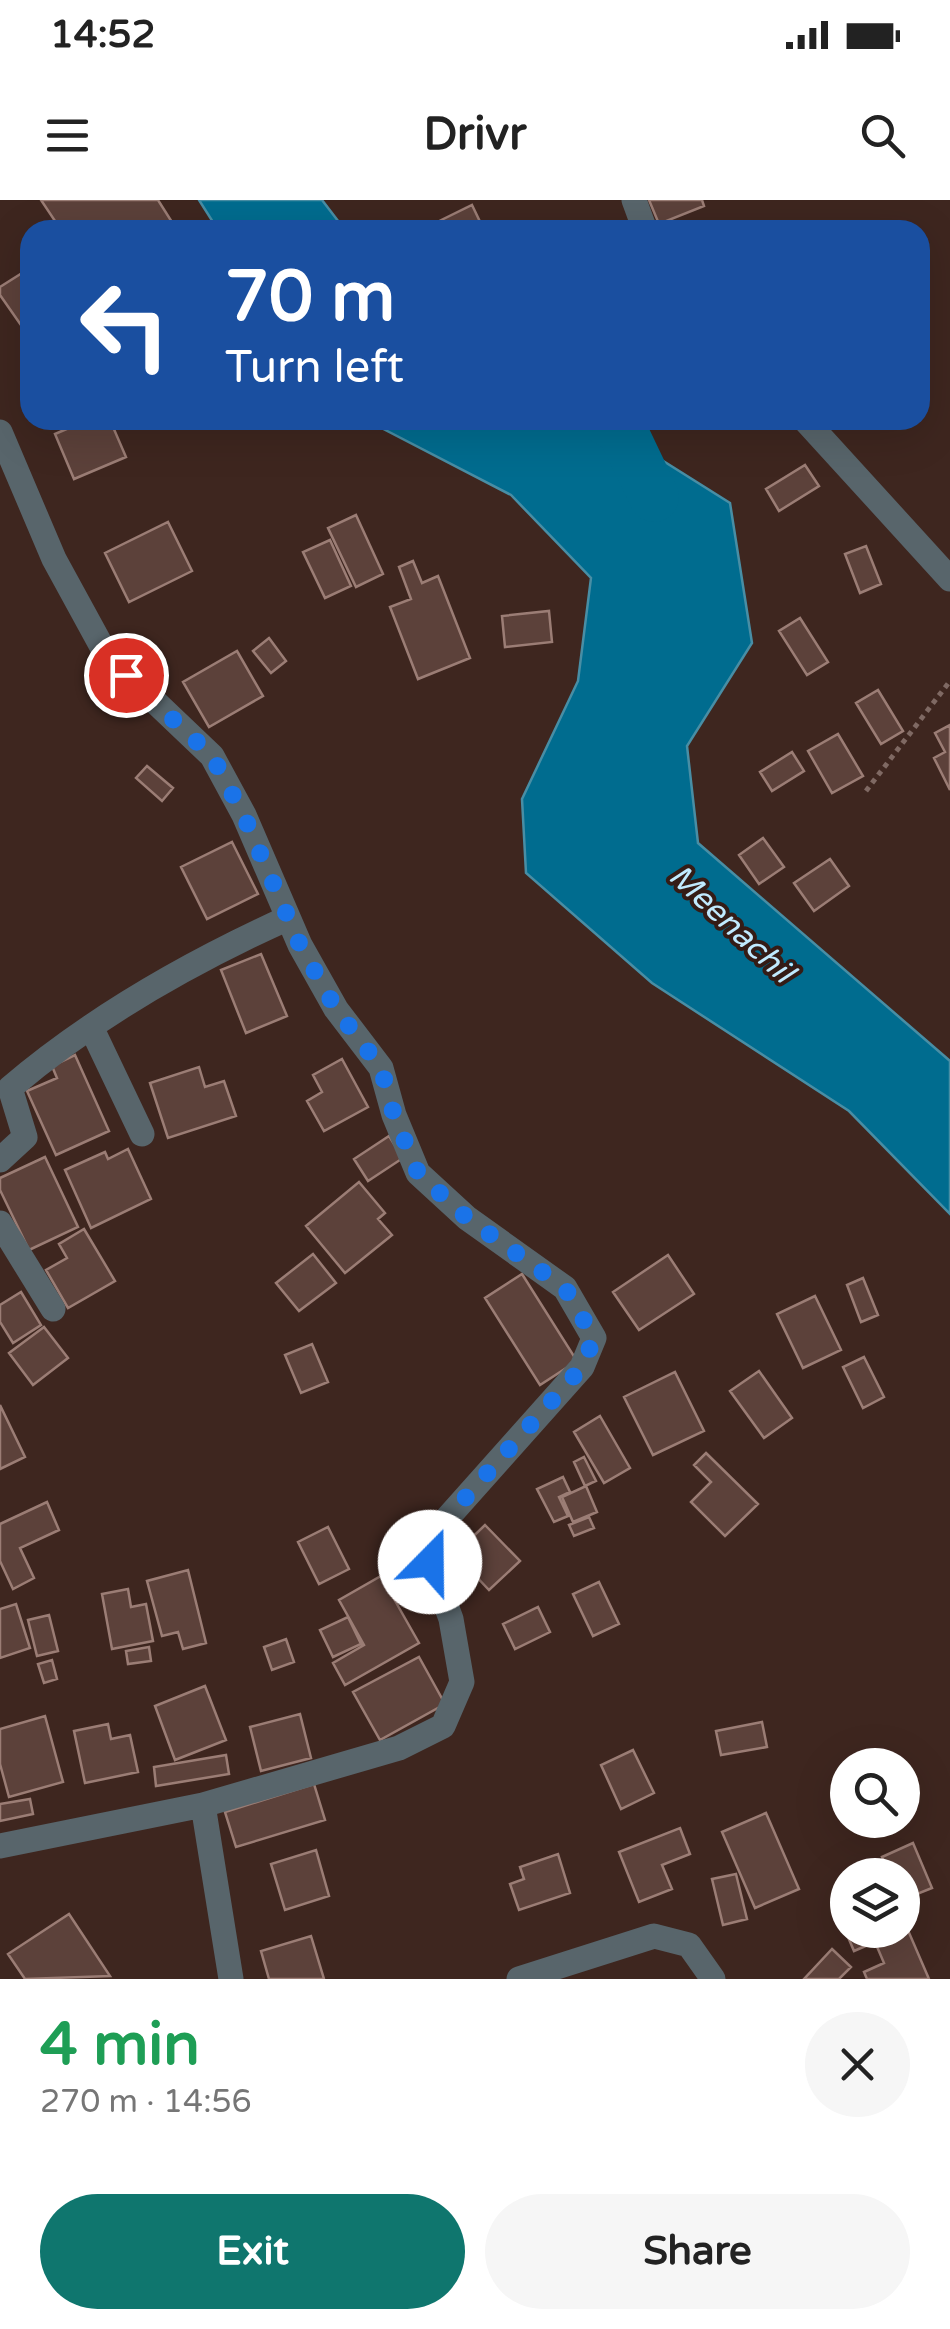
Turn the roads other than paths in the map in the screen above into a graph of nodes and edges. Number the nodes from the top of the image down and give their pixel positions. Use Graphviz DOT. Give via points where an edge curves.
graph roads {
  1 [pos="813,430"];
  2 [pos="0,432"];
  3 [pos="950,579"];
  4 [pos="288,918"];
  5 [pos="90,1028"];
  6 [pos="142,1134"];
  7 [pos="0,1160"];
  8 [pos="0,1222"];
  9 [pos="53,1309"];
  10 [pos="203,1805"];
  11 [pos="0,1846"];
  12 [pos="230,1979"];
  13 [pos="519,1979"];
  14 [pos="714,1979"];
  1 -- 3 [label="street"];
  2 -- 4 [label="street" via="54,559 107,656 212,756"];
  4 -- 5 [label="street" via="211,953"];
  4 -- 10 [label="street" via="336,1009 381,1068 418,1173 467,1218 565,1288 594,1338 582,1367 434,1533 430,1562 451,1620 462,1682 442,1726 400,1748"];
  5 -- 6 [label="street"];
  5 -- 7 [label="street" via="10,1088 25,1137"];
  8 -- 9 [label="street"];
  10 -- 11 [label="street"];
  10 -- 12 [label="street"];
  13 -- 14 [label="street" via="654,1936 689,1945"];
}
